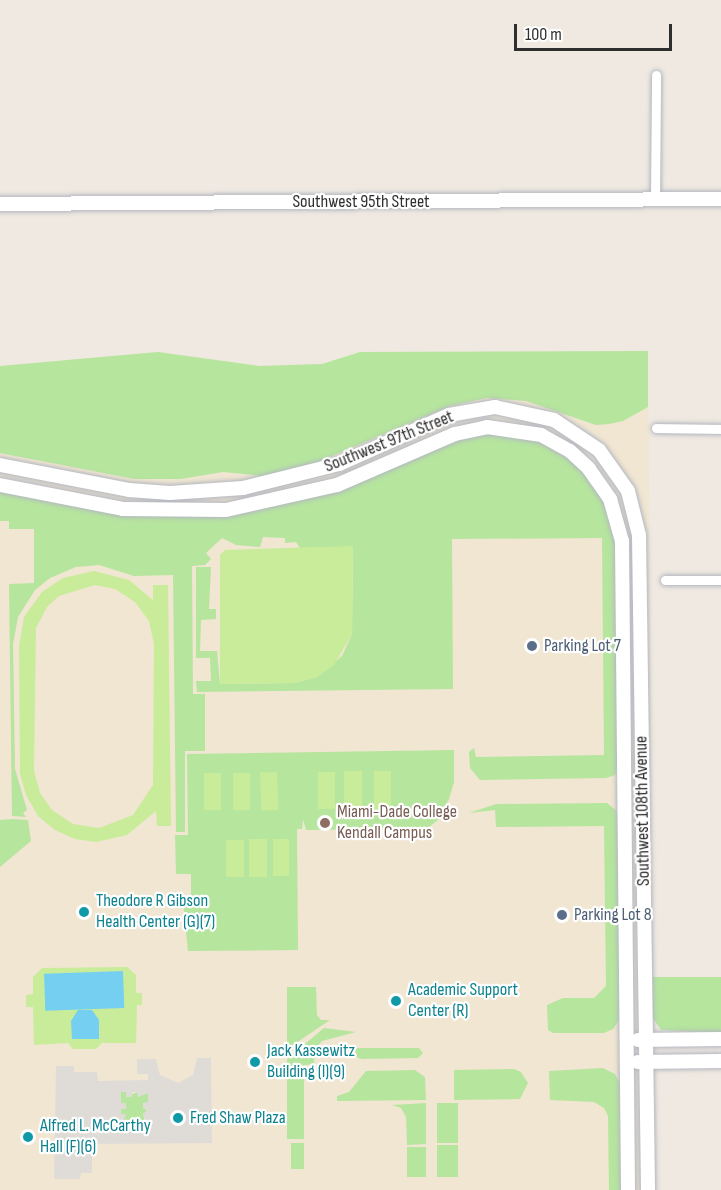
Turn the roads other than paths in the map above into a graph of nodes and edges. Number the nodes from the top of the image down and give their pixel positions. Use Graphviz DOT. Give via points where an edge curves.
graph roads {
  1 [pos="656,75"];
  2 [pos="721,199"];
  3 [pos="656,200"];
  4 [pos="0,204"];
  5 [pos="656,428"];
  6 [pos="721,429"];
  7 [pos="594,445"];
  8 [pos="581,460"];
  9 [pos="339,464"];
  10 [pos="0,465"];
  11 [pos="0,474"];
  12 [pos="57,477"];
  13 [pos="0,485"];
  14 [pos="301,496"];
  15 [pos="665,580"];
  16 [pos="721,580"];
  17 [pos="721,1039"];
  18 [pos="627,1040"];
  19 [pos="646,1040"];
  20 [pos="721,1061"];
  21 [pos="627,1062"];
  22 [pos="646,1062"];
  23 [pos="628,1190"];
  24 [pos="648,1190"];
  1 -- 3 [label="street"];
  2 -- 3 [label="street, Southwest 95th Street"];
  3 -- 4 [label="street, Southwest 95th Street"];
  5 -- 6 [label="street"];
  7 -- 9 [label="street, Southwest 97th Street" via="546,417 520,410 484,408 449,415"];
  7 -- 19 [label="street, Southwest 108th Avenue" via="627,491 639,535"];
  8 -- 14 [label="street, Southwest 97th Street" via="559,443 534,432 477,428"];
  8 -- 18 [label="street, Southwest 108th Avenue" via="610,500 621,541"];
  9 -- 12 [label="street, Southwest 97th Street" via="255,486 189,492 129,490"];
  9 -- 14 [label="street" via="337,476 310,486"];
  10 -- 12 [label="street, Southwest 97th Street"];
  11 -- 12 [label="street" via="37,479"];
  13 -- 14 [label="street, Southwest 97th Street" via="148,511 226,510"];
  15 -- 16 [label="street"];
  17 -- 19 [label="street"];
  18 -- 19 [label="street"];
  18 -- 21 [label="street, Southwest 108th Avenue"];
  19 -- 22 [label="street, Southwest 108th Avenue"];
  20 -- 22 [label="street"];
  21 -- 22 [label="street"];
  21 -- 23 [label="street, Southwest 108th Avenue"];
  22 -- 24 [label="street, Southwest 108th Avenue"];
}
